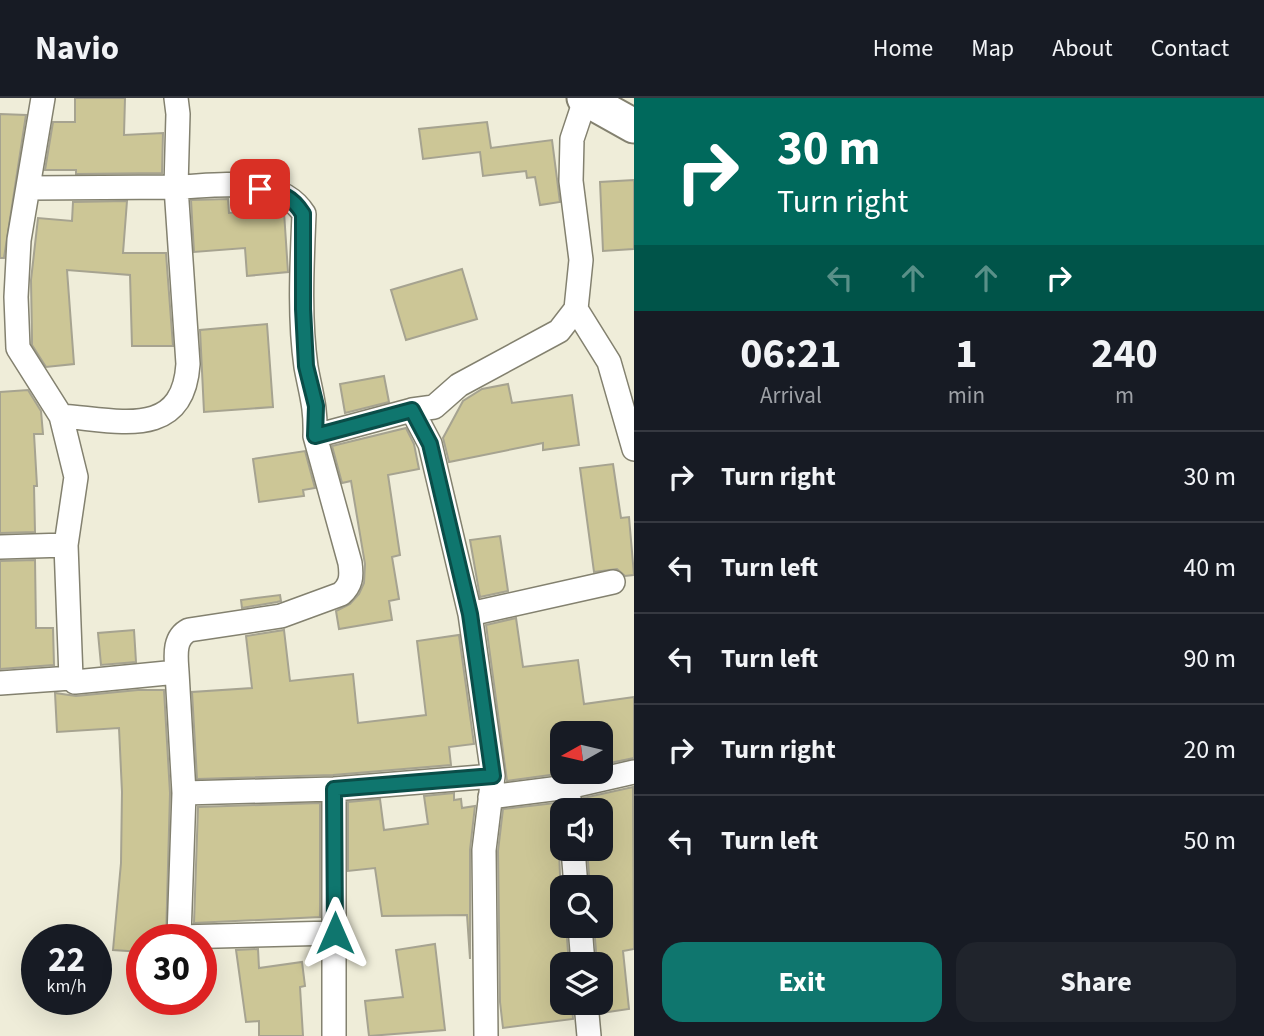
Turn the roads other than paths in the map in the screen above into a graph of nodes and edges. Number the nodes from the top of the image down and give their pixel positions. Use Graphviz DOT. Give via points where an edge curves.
graph roads {
  1 [pos="43,98"];
  2 [pos="176,98"];
  3 [pos="584,99"];
  4 [pos="634,126"];
  5 [pos="176,187"];
  6 [pos="29,188"];
  7 [pos="9,241"];
  8 [pos="576,309"];
  9 [pos="412,410"];
  10 [pos="61,416"];
  11 [pos="315,436"];
  12 [pos="634,449"];
  13 [pos="66,545"];
  14 [pos="0,547"];
  15 [pos="613,582"];
  16 [pos="470,614"];
  17 [pos="177,672"];
  18 [pos="71,678"];
  19 [pos="0,683"];
  20 [pos="634,772"];
  21 [pos="491,787"];
  22 [pos="334,789"];
  23 [pos="184,793"];
  24 [pos="562,798"];
  25 [pos="571,798"];
  26 [pos="335,933"];
  27 [pos="587,1015"];
  28 [pos="334,1036"];
  29 [pos="486,1036"];
  30 [pos="589,1036"];
  1 -- 6 [label="street"];
  2 -- 5 [label="street"];
  3 -- 4 [label="street"];
  3 -- 8 [label="street" via="572,139 571,181 581,260"];
  5 -- 6 [label="street"];
  5 -- 10 [label="street" via="186,387 164,416 146,422"];
  5 -- 11 [label="street" via="239,185 282,193 295,201 303,214 306,366 316,406"];
  6 -- 7 [label="street"];
  7 -- 10 [label="street" via="18,348"];
  8 -- 9 [label="street" via="559,331 459,385 434,407"];
  8 -- 12 [label="street" via="609,362"];
  9 -- 11 [label="street"];
  9 -- 16 [label="street" via="430,444"];
  10 -- 13 [label="street" via="76,477"];
  11 -- 17 [label="street" via="350,563 348,588 281,616 189,630 178,643"];
  13 -- 14 [label="street"];
  13 -- 18 [label="street"];
  15 -- 16 [label="street"];
  16 -- 21 [label="street"];
  17 -- 18 [label="street" via="75,682"];
  17 -- 23 [label="street"];
  18 -- 19 [label="street"];
  20 -- 25 [label="street"];
  21 -- 22 [label="street"];
  21 -- 24 [label="street"];
  21 -- 29 [label="street" via="484,850"];
  22 -- 23 [label="street"];
  22 -- 26 [label="street"];
  23 -- 26 [label="street" via="179,937"];
  26 -- 28 [label="street"];
  27 -- 30 [label="street"];
}
